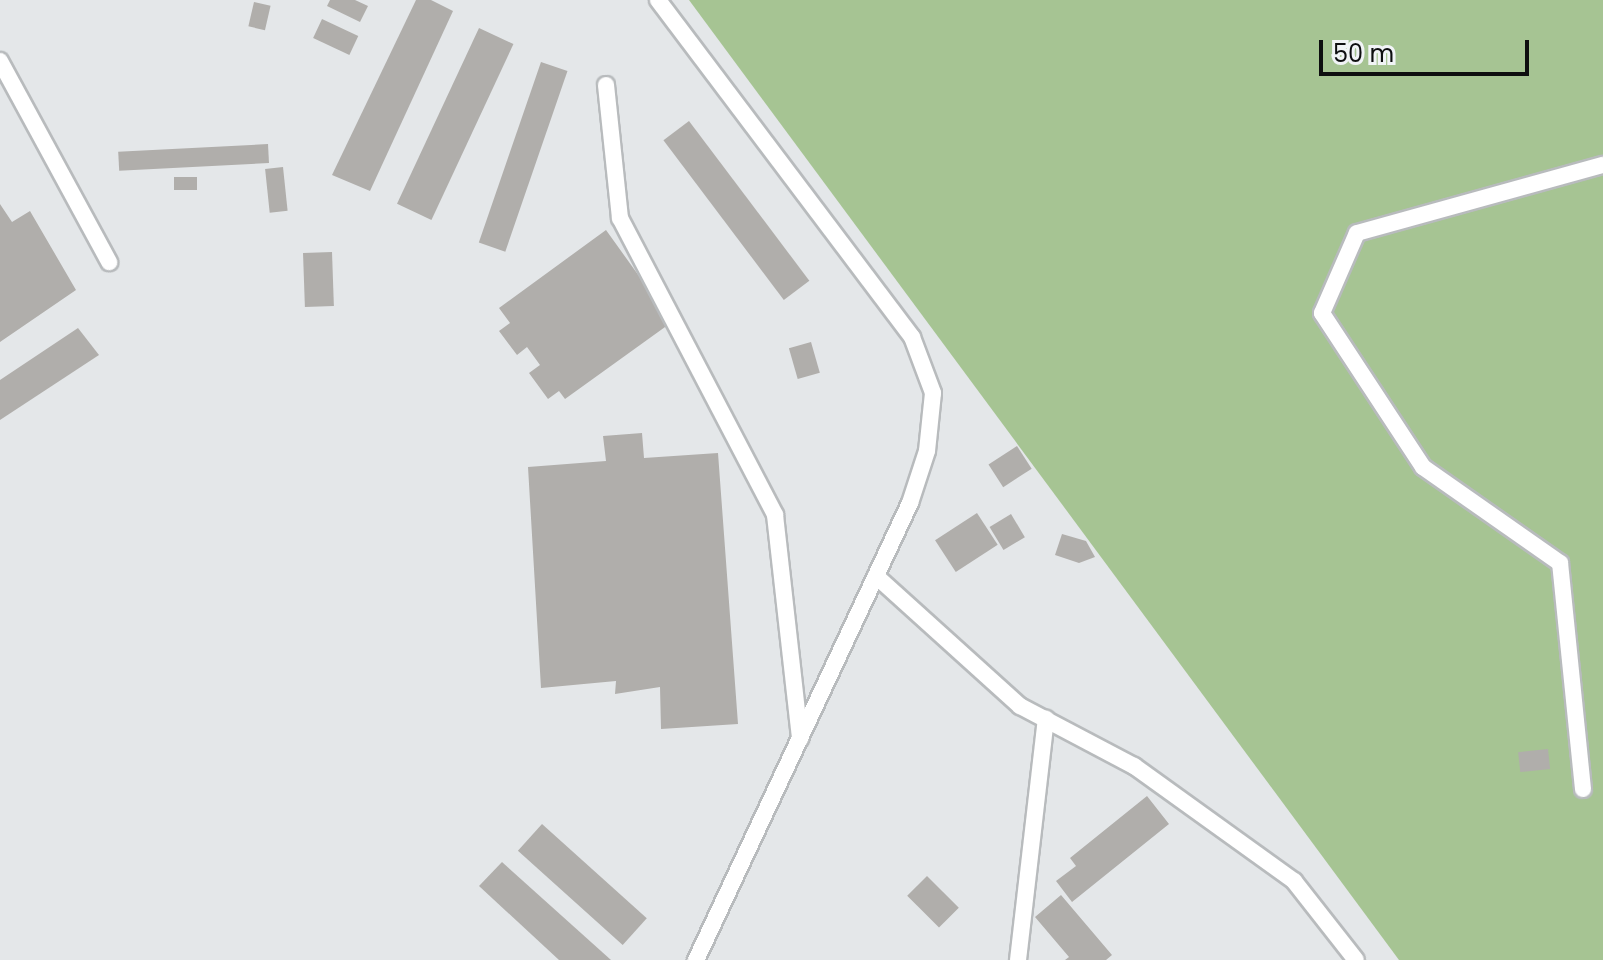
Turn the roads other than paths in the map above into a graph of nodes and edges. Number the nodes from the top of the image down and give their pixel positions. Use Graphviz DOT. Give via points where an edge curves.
graph roads {
  1 [pos="658,0"];
  2 [pos="0,61"];
  3 [pos="606,85"];
  4 [pos="1603,165"];
  5 [pos="109,262"];
  6 [pos="876,576"];
  7 [pos="1046,719"];
  8 [pos="800,739"];
  9 [pos="1583,789"];
  10 [pos="696,960"];
  11 [pos="1018,960"];
  12 [pos="1356,960"];
  1 -- 6 [label="lane" via="912,337 926,367 933,393 927,451"];
  2 -- 5 [label="lane"];
  3 -- 8 [label="lane" via="620,218 775,515"];
  4 -- 9 [label="lane" via="1357,233 1322,313 1423,467 1560,563"];
  6 -- 7 [label="lane" via="1020,706"];
  6 -- 8 [label="lane"];
  7 -- 11 [label="lane"];
  7 -- 12 [label="lane" via="1134,766 1294,881"];
  8 -- 10 [label="lane"];
}
